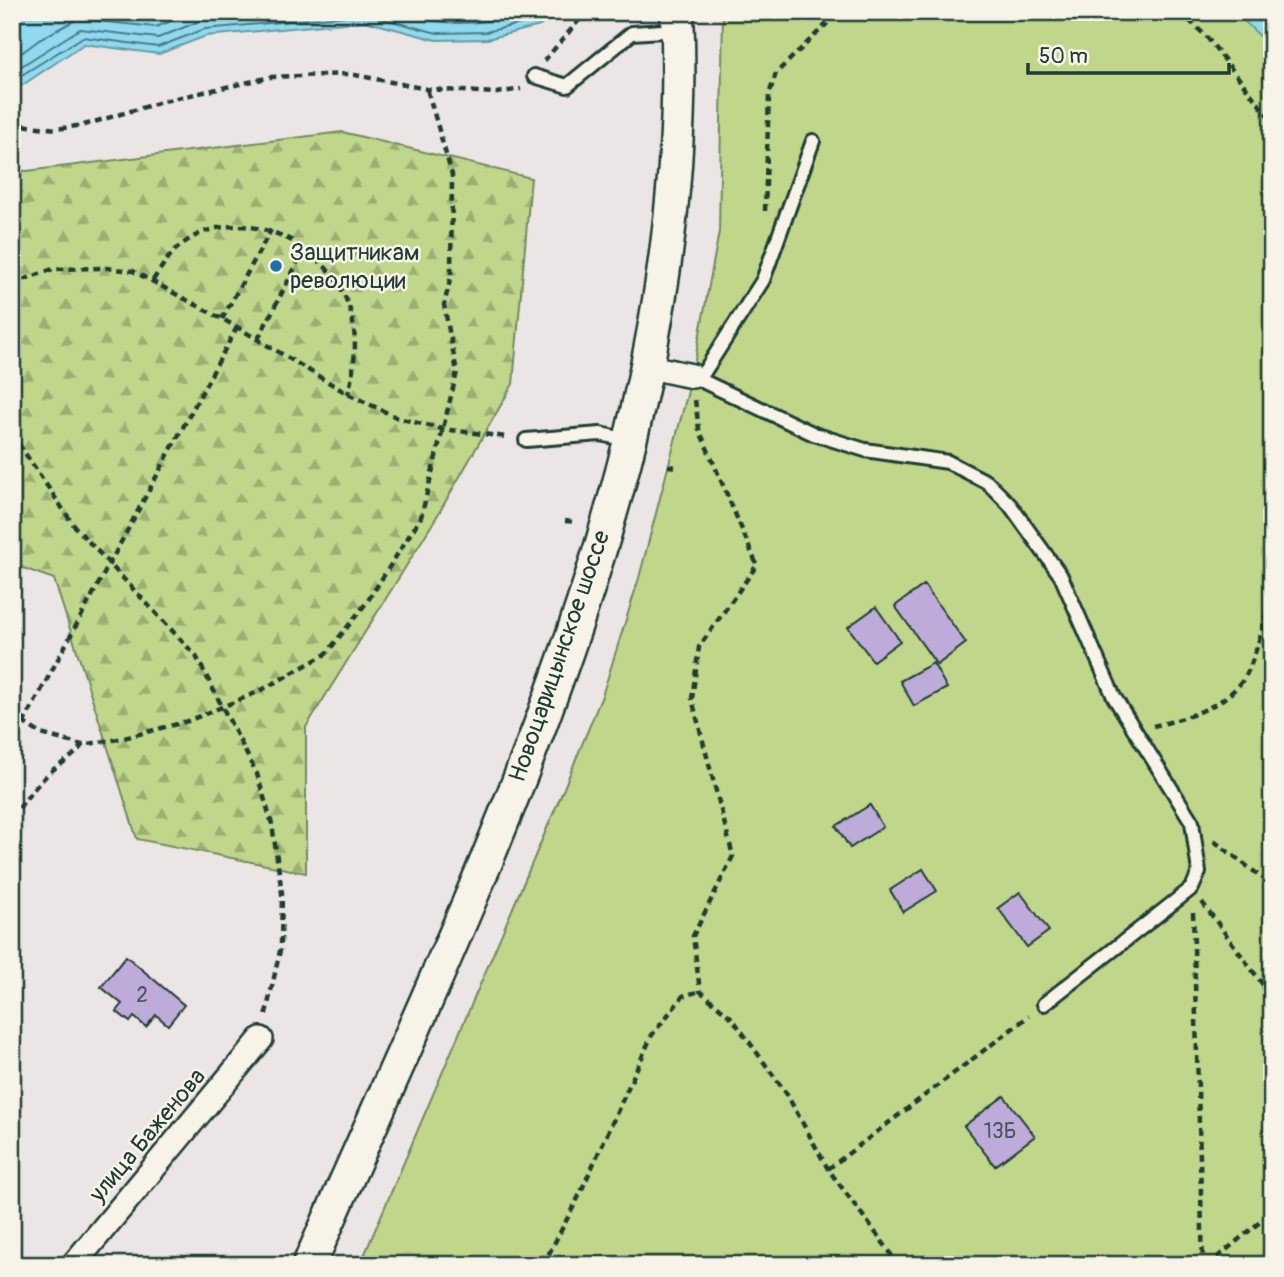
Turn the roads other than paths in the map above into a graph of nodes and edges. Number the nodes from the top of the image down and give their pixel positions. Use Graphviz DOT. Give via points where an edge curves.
graph roads {
  1 [pos="678,21"];
  2 [pos="534,76"];
  3 [pos="813,141"];
  4 [pos="645,366"];
  5 [pos="695,378"];
  6 [pos="526,440"];
  7 [pos="629,440"];
  8 [pos="1044,1004"];
  9 [pos="261,1039"];
  10 [pos="73,1265"];
  11 [pos="309,1265"];
  1 -- 2 [label="lane" via="632,33 567,86"];
  1 -- 4 [label="main road, Новоцарицынское шоссе" via="674,178"];
  3 -- 5 [label="lane" via="763,280"];
  4 -- 5 [label="street"];
  4 -- 7 [label="main road, Новоцарицынское шоссе"];
  5 -- 8 [label="lane" via="814,434 865,450 948,462 987,482 1010,505 1061,576 1114,697 1192,822 1199,872 1192,888"];
  6 -- 7 [label="lane" via="600,434"];
  7 -- 11 [label="main road, Новоцарицынское шоссе" via="552,689 467,904"];
  9 -- 10 [label="street, улица Баженова"];
}
